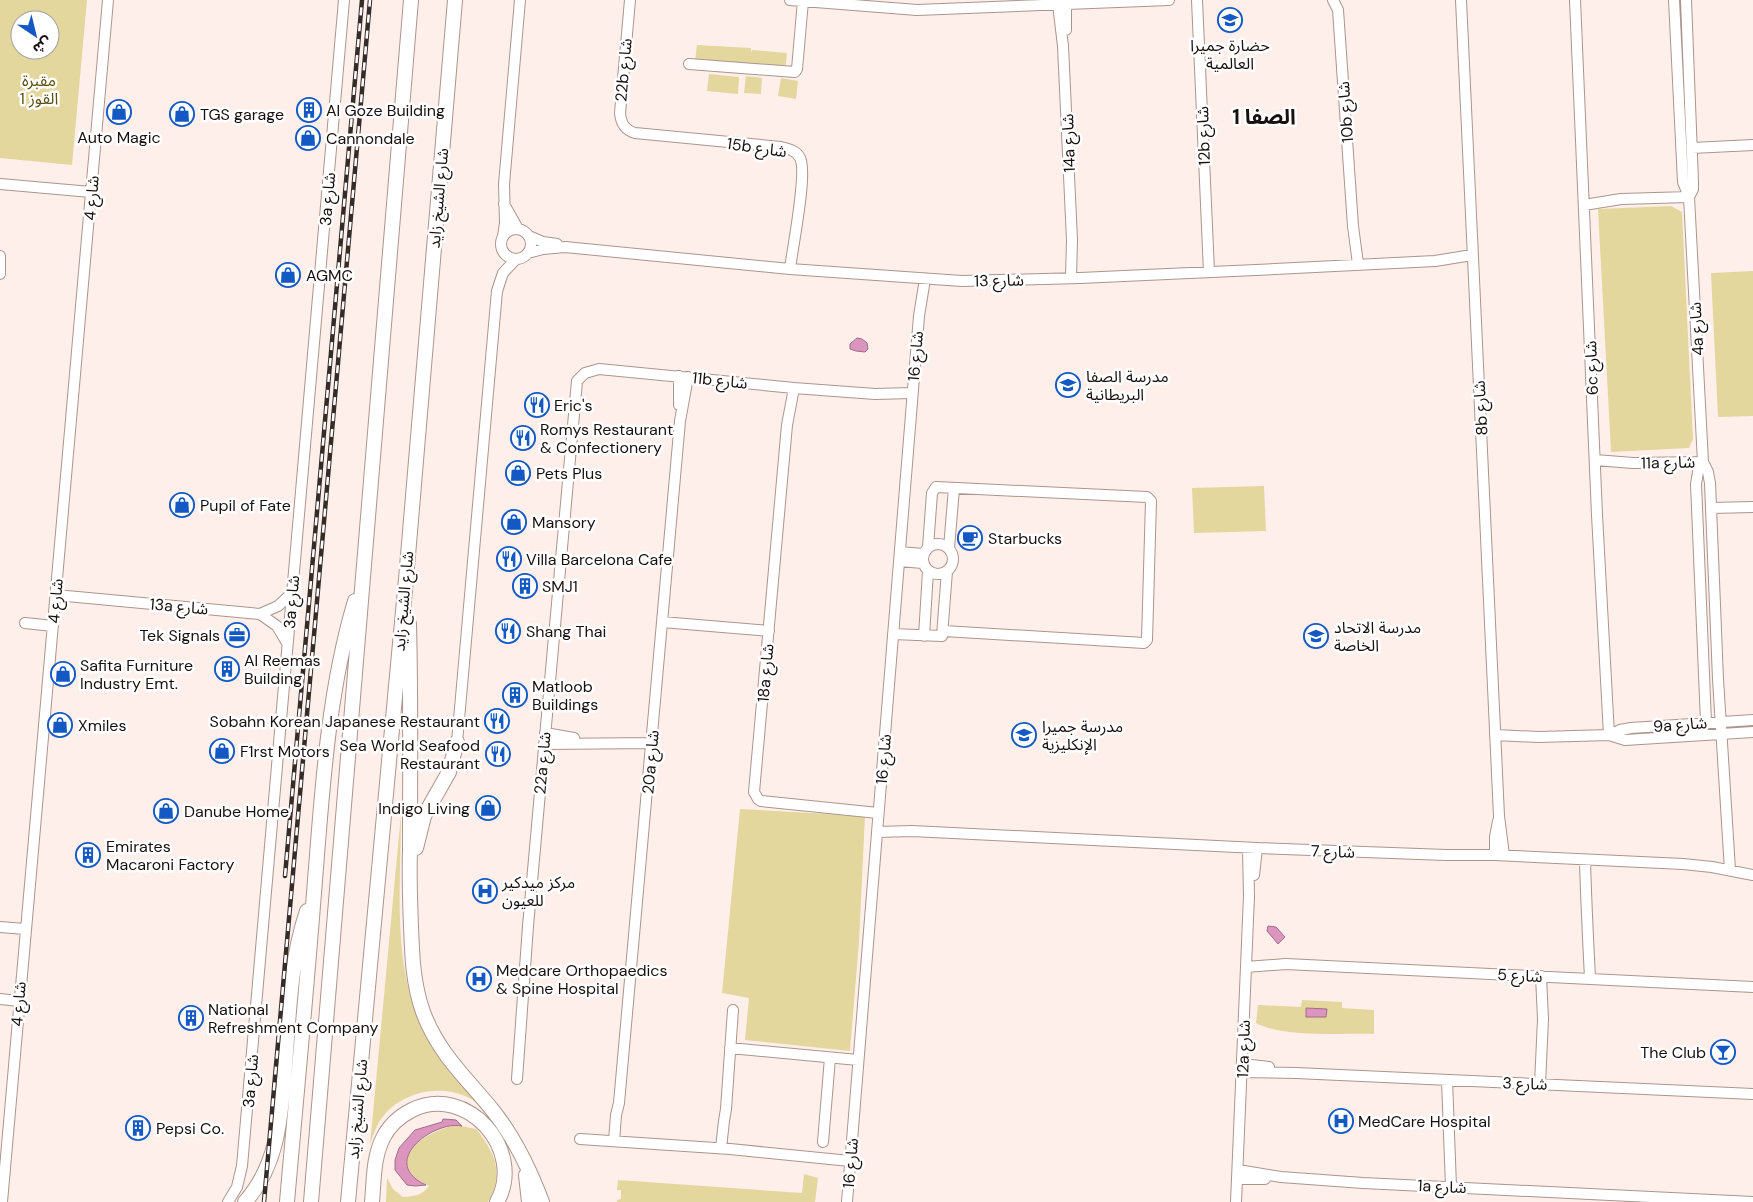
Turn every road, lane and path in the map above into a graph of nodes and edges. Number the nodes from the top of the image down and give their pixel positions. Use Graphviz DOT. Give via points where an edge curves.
graph roads {
  1 [pos="108,0"];
  2 [pos="344,0"];
  3 [pos="411,0"];
  4 [pos="456,0"];
  5 [pos="520,0"];
  6 [pos="630,0"];
  7 [pos="790,0"];
  8 [pos="1169,0"];
  9 [pos="1197,0"];
  10 [pos="1333,0"];
  11 [pos="1461,0"];
  12 [pos="1575,0"];
  13 [pos="1674,0"];
  14 [pos="1686,0"];
  15 [pos="803,1"];
  16 [pos="983,4"];
  17 [pos="1062,4"];
  18 [pos="1688,62"];
  19 [pos="1677,63"];
  20 [pos="689,64"];
  21 [pos="635,133"];
  22 [pos="1753,145"];
  23 [pos="1692,148"];
  24 [pos="0,184"];
  25 [pos="91,192"];
  26 [pos="1689,197"];
  27 [pos="1584,201"];
  28 [pos="504,203"];
  29 [pos="518,229"];
  30 [pos="503,236"];
  31 [pos="529,236"];
  32 [pos="565,247"];
  33 [pos="528,253"];
  34 [pos="0,256"];
  35 [pos="516,259"];
  36 [pos="1473,259"];
  37 [pos="1353,265"];
  38 [pos="794,269"];
  39 [pos="1209,272"];
  40 [pos="0,274"];
  41 [pos="920,278"];
  42 [pos="1075,278"];
  43 [pos="684,376"];
  44 [pos="789,387"];
  45 [pos="576,388"];
  46 [pos="912,397"];
  47 [pos="1703,462"];
  48 [pos="1595,465"];
  49 [pos="954,488"];
  50 [pos="1753,507"];
  51 [pos="1711,508"];
  52 [pos="948,548"];
  53 [pos="899,556"];
  54 [pos="926,559"];
  55 [pos="947,571"];
  56 [pos="363,576"];
  57 [pos="406,578"];
  58 [pos="292,594"];
  59 [pos="56,595"];
  60 [pos="260,614"];
  61 [pos="662,622"];
  62 [pos="25,623"];
  63 [pos="53,626"];
  64 [pos="944,631"];
  65 [pos="769,632"];
  66 [pos="893,634"];
  67 [pos="924,636"];
  68 [pos="287,643"];
  69 [pos="1704,680"];
  70 [pos="1718,680"];
  71 [pos="1753,720"];
  72 [pos="1721,721"];
  73 [pos="1706,722"];
  74 [pos="1753,732"];
  75 [pos="1722,734"];
  76 [pos="1609,736"];
  77 [pos="544,738"];
  78 [pos="1496,739"];
  79 [pos="457,742"];
  80 [pos="651,748"];
  81 [pos="878,823"];
  82 [pos="1499,838"];
  83 [pos="1252,848"];
  84 [pos="1475,855"];
  85 [pos="1499,855"];
  86 [pos="1523,856"];
  87 [pos="1590,860"];
  88 [pos="1730,870"];
  89 [pos="1753,875"];
  90 [pos="409,883"];
  91 [pos="314,895"];
  92 [pos="0,927"];
  93 [pos="25,929"];
  94 [pos="1246,963"];
  95 [pos="1545,976"];
  96 [pos="1585,978"];
  97 [pos="1753,986"];
  98 [pos="0,999"];
  99 [pos="19,1001"];
  100 [pos="733,1010"];
  101 [pos="730,1048"];
  102 [pos="830,1058"];
  103 [pos="858,1060"];
  104 [pos="1242,1068"];
  105 [pos="518,1079"];
  106 [pos="1451,1081"];
  107 [pos="1540,1084"];
  108 [pos="1753,1094"];
  109 [pos="580,1139"];
  110 [pos="618,1142"];
  111 [pos="823,1142"];
  112 [pos="518,1148"];
  113 [pos="726,1148"];
  114 [pos="850,1161"];
  115 [pos="1238,1175"];
  116 [pos="1447,1186"];
  117 [pos="1580,1197"];
  118 [pos="2,1202"];
  119 [pos="228,1202"];
  120 [pos="245,1202"];
  121 [pos="288,1202"];
  122 [pos="311,1202"];
  123 [pos="348,1202"];
  124 [pos="372,1202"];
  125 [pos="497,1202"];
  126 [pos="528,1202"];
  127 [pos="542,1202"];
  128 [pos="847,1202"];
  129 [pos="1236,1202"];
  130 [pos="1753,1202"];
  1 -- 25 [label="street, شارع 4"];
  2 -- 58 [label="street, 3a شارع"];
  3 -- 56 [label="highway"];
  4 -- 57 [label="highway, شارع الشيخ زايد"];
  5 -- 28 [label="street"];
  6 -- 21 [label="street, 22b شارع" via="620,119"];
  7 -- 15 [label="street"];
  8 -- 17 [label="street"];
  9 -- 39 [label="street, 12b شارع"];
  10 -- 37 [label="street, 10b شارع" via="1338,10"];
  11 -- 36 [label="street, 8b شارع"];
  12 -- 27 [label="street, 6c شارع"];
  13 -- 19 [label="street, 4a شارع"];
  14 -- 18 [label="street, 4a شارع"];
  15 -- 16 [label="street" via="904,10"];
  15 -- 20 [label="street" via="795,72"];
  16 -- 17 [label="street"];
  17 -- 42 [label="street, 14a شارع"];
  18 -- 19 [label="street"];
  18 -- 23 [label="street, 4a شارع"];
  19 -- 26 [label="street, 4a شارع" via="1683,182"];
  21 -- 38 [label="street, 15b شارع" via="792,150 801,159 802,170"];
  22 -- 23 [label="street"];
  23 -- 26 [label="street, 4a شارع" via="1693,185"];
  24 -- 25 [label="street"];
  25 -- 59 [label="street, شارع 4"];
  26 -- 27 [label="street"];
  26 -- 47 [label="street, 4a شارع"];
  27 -- 48 [label="street, 6c شارع"];
  28 -- 29 [label="street"];
  28 -- 30 [label="street"];
  29 -- 30 [label="street" via="507,231"];
  29 -- 31 [label="street"];
  30 -- 35 [label="street" via="503,251"];
  31 -- 32 [label="street, شارع 13"];
  31 -- 33 [label="street" via="531,245"];
  32 -- 33 [label="street, شارع 13"];
  32 -- 38 [label="street, شارع 13"];
  33 -- 35 [label="street"];
  34 -- 40 [label="street"];
  35 -- 79 [label="street" via="503,273 497,291"];
  36 -- 37 [label="street, شارع 13"];
  36 -- 78 [label="street, 8b شارع"];
  37 -- 39 [label="street, شارع 13"];
  38 -- 41 [label="street, شارع 13"];
  39 -- 42 [label="street, شارع 13"];
  41 -- 42 [label="street, شارع 13" via="962,281"];
  41 -- 46 [label="street, شارع 16"];
  43 -- 44 [label="street, 11b شارع"];
  43 -- 45 [label="street, 11b شارع" via="599,368 585,373"];
  43 -- 61 [label="street, 20a شارع"];
  44 -- 46 [label="street, 11b شارع"];
  44 -- 65 [label="street, 18a شارع"];
  45 -- 77 [label="street, 22a شارع"];
  46 -- 53 [label="street, شارع 16"];
  47 -- 48 [label="street, 11a شارع"];
  47 -- 51 [label="street, 4a شارع" via="1709,478"];
  47 -- 69 [label="street, 4a شارع" via="1696,484"];
  48 -- 76 [label="street, 6c شارع"];
  49 -- 52 [label="street"];
  49 -- 54 [label="street" via="933,490"];
  49 -- 64 [label="street" via="1149,498 1147,640 1143,644"];
  50 -- 51 [label="street"];
  51 -- 70 [label="street, 4a شارع"];
  52 -- 54 [label="street" via="936,544"];
  52 -- 55 [label="street" via="953,560"];
  53 -- 54 [label="street"];
  53 -- 66 [label="street, شارع 16"];
  54 -- 55 [label="street" via="936,574"];
  54 -- 67 [label="street"];
  55 -- 64 [label="street"];
  56 -- 91 [label="highway" via="345,635 334,688"];
  56 -- 122 [label="highway"];
  57 -- 90 [label="highway" via="410,690"];
  57 -- 123 [label="highway, شارع الشيخ زايد"];
  58 -- 60 [label="street" via="278,606"];
  58 -- 68 [label="street, 3a شارع"];
  59 -- 60 [label="street, 13a شارع"];
  59 -- 63 [label="street, شارع 4"];
  60 -- 68 [label="street" via="277,626"];
  61 -- 65 [label="street"];
  61 -- 80 [label="street, 20a شارع"];
  62 -- 63 [label="street"];
  63 -- 93 [label="street, شارع 4"];
  64 -- 67 [label="street" via="941,636"];
  65 -- 81 [label="street, 18a شارع" via="755,796 761,801"];
  66 -- 67 [label="street"];
  66 -- 81 [label="street, شارع 16"];
  68 -- 119 [label="street, 3a شارع" via="242,1166 237,1187"];
  69 -- 70 [label="street"];
  69 -- 73 [label="street, 4a شارع"];
  70 -- 72 [label="street, 4a شارع"];
  71 -- 72 [label="street, 9a شارع"];
  72 -- 73 [label="street, 9a شارع"];
  72 -- 75 [label="street, 4a شارع"];
  73 -- 76 [label="street, 9a شارع" via="1626,728"];
  74 -- 75 [label="street, 9a شارع"];
  75 -- 76 [label="street, 9a شارع" via="1625,740"];
  75 -- 88 [label="street, 4a شارع"];
  76 -- 78 [label="street, 9a شارع"];
  77 -- 80 [label="street"];
  77 -- 105 [label="street, 22a شارع"];
  78 -- 82 [label="street, 8b شارع"];
  79 -- 90 [label="highway" via="450,772 421,823"];
  80 -- 110 [label="street, 20a شارع" via="616,1114"];
  81 -- 83 [label="street, شارع 7" via="912,831"];
  81 -- 103 [label="street, شارع 16"];
  82 -- 84 [label="street"];
  82 -- 85 [label="street, 8b شارع"];
  82 -- 86 [label="street"];
  83 -- 84 [label="street, شارع 7"];
  83 -- 94 [label="street, 12a شارع"];
  84 -- 85 [label="street, شارع 7"];
  85 -- 86 [label="street, شارع 7"];
  86 -- 87 [label="street, شارع 7"];
  87 -- 88 [label="street, شارع 7" via="1683,864"];
  87 -- 96 [label="street"];
  88 -- 89 [label="street, شارع 7"];
  90 -- 112 [label="highway" via="412,965 418,996 429,1026 449,1060 494,1111"];
  91 -- 120 [label="highway" via="301,931 294,967 278,1133 267,1168"];
  91 -- 121 [label="highway"];
  92 -- 93 [label="street"];
  93 -- 99 [label="street, شارع 4"];
  94 -- 95 [label="street, شارع 5"];
  94 -- 104 [label="street, 12a شارع"];
  95 -- 96 [label="street, شارع 5"];
  95 -- 107 [label="street"];
  96 -- 97 [label="street, شارع 5"];
  98 -- 99 [label="street"];
  99 -- 118 [label="street, شارع 4"];
  100 -- 101 [label="street"];
  101 -- 102 [label="street"];
  101 -- 113 [label="street"];
  102 -- 103 [label="street"];
  102 -- 111 [label="street"];
  103 -- 114 [label="street, شارع 16"];
  104 -- 106 [label="street, شارع 3"];
  104 -- 115 [label="street, 12a شارع"];
  106 -- 107 [label="street, شارع 3"];
  106 -- 116 [label="street" via="1445,1153"];
  107 -- 108 [label="street, شارع 3"];
  109 -- 110 [label="street"];
  110 -- 113 [label="street"];
  112 -- 126 [label="highway" via="527,1178"];
  112 -- 127 [label="highway"];
  113 -- 114 [label="street"];
  114 -- 128 [label="street, شارع 16"];
  115 -- 116 [label="street, 1a شارع"];
  115 -- 129 [label="street, 12a شارع"];
  116 -- 117 [label="street, 1a شارع"];
  117 -- 130 [label="street, 1a شارع"];
  124 -- 125 [label="highway" via="376,1160 389,1128 412,1110 440,1103 472,1114 495,1137 506,1168 505,1182"];
}
